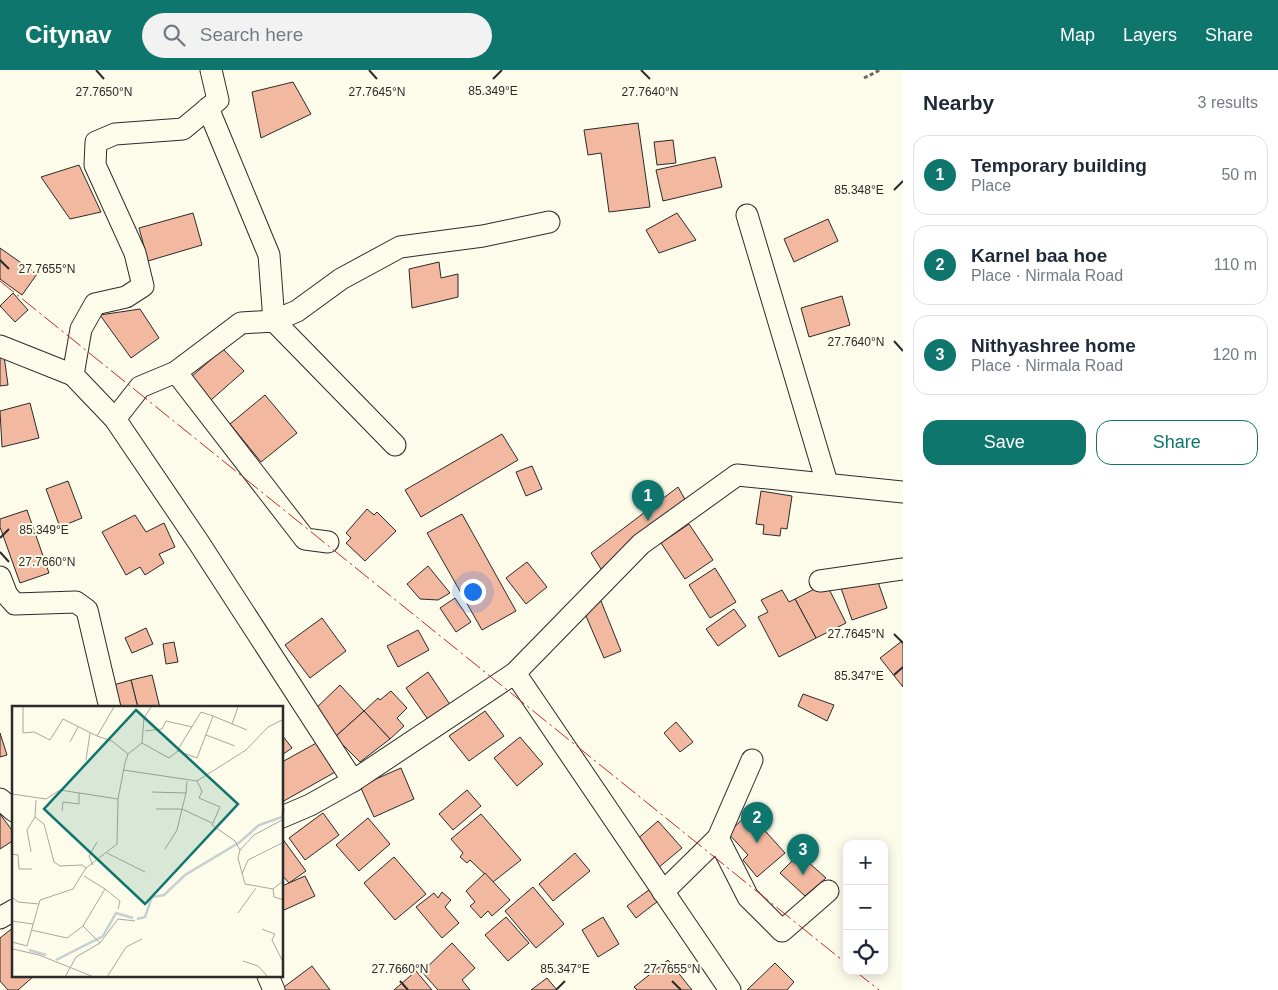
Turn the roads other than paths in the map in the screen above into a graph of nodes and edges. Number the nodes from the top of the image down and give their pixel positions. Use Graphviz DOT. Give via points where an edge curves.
graph roads {
  1 [pos="211,70"];
  2 [pos="208,108"];
  3 [pos="747,215"];
  4 [pos="549,222"];
  5 [pos="274,321"];
  6 [pos="0,346"];
  7 [pos="176,372"];
  8 [pos="73,375"];
  9 [pos="115,419"];
  10 [pos="395,444"];
  11 [pos="827,484"];
  12 [pos="903,492"];
  13 [pos="328,542"];
  14 [pos="903,569"];
  15 [pos="0,578"];
  16 [pos="820,581"];
  17 [pos="8,606"];
  18 [pos="515,673"];
  19 [pos="110,706"];
  20 [pos="752,760"];
  21 [pos="353,781"];
  22 [pos="0,799"];
  23 [pos="12,809"];
  24 [pos="284,816"];
  25 [pos="718,838"];
  26 [pos="828,891"];
  27 [pos="663,892"];
  28 [pos="12,911"];
  29 [pos="0,918"];
  30 [pos="269,978"];
  31 [pos="274,990"];
  32 [pos="730,990"];
  1 -- 2 [label="street" via="218,100"];
  2 -- 5 [label="street" via="270,255"];
  2 -- 8 [label="street" via="183,129 115,134 96,142 96,165 135,253 143,286 126,297 95,304 81,329"];
  3 -- 11 [label="street"];
  4 -- 5 [label="street" via="483,236 400,247 341,280 297,311"];
  5 -- 7 [label="street" via="241,323"];
  5 -- 10 [label="street"];
  6 -- 8 [label="street"];
  7 -- 9 [label="street" via="140,387"];
  7 -- 13 [label="street" via="305,539"];
  8 -- 9 [label="street"];
  9 -- 21 [label="street"];
  11 -- 12 [label="street"];
  11 -- 18 [label="street" via="737,476 642,544"];
  14 -- 16 [label="street"];
  15 -- 17 [label="street"];
  17 -- 19 [label="street" via="76,602 87,610"];
  18 -- 21 [label="street"];
  18 -- 27 [label="street"];
  20 -- 25 [label="street"];
  21 -- 24 [label="street"];
  22 -- 23 [label="street"];
  25 -- 26 [label="street" via="748,897 782,931"];
  25 -- 27 [label="street"];
  27 -- 32 [label="street"];
  28 -- 29 [label="street"];
  30 -- 31 [label="street"];
}
